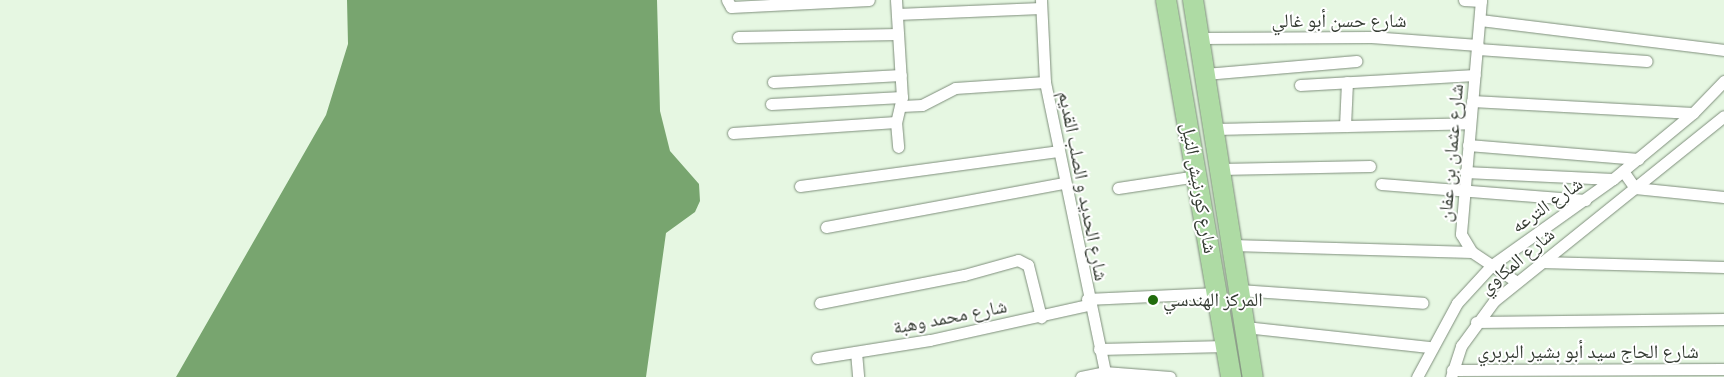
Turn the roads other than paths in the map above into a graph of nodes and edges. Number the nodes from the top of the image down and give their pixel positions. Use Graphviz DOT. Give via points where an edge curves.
graph roads {
  1 [pos="727,0"];
  2 [pos="869,0"];
  3 [pos="896,0"];
  4 [pos="1166,0"];
  5 [pos="1193,0"];
  6 [pos="1464,0"];
  7 [pos="1481,1"];
  8 [pos="1041,4"];
  9 [pos="897,14"];
  10 [pos="1480,20"];
  11 [pos="898,34"];
  12 [pos="738,37"];
  13 [pos="1199,38"];
  14 [pos="1478,47"];
  15 [pos="1724,50"];
  16 [pos="1356,61"];
  17 [pos="1647,61"];
  18 [pos="901,74"];
  19 [pos="1205,74"];
  20 [pos="1475,75"];
  21 [pos="773,82"];
  22 [pos="1045,82"];
  23 [pos="1347,82"];
  24 [pos="1724,82"];
  25 [pos="1300,85"];
  26 [pos="1472,101"];
  27 [pos="901,102"];
  28 [pos="771,104"];
  29 [pos="1693,113"];
  30 [pos="1724,116"];
  31 [pos="896,122"];
  32 [pos="1470,123"];
  33 [pos="1345,126"];
  34 [pos="1712,127"];
  35 [pos="1676,128"];
  36 [pos="1214,129"];
  37 [pos="1724,129"];
  38 [pos="732,133"];
  39 [pos="1690,144"];
  40 [pos="1468,145"];
  41 [pos="898,146"];
  42 [pos="1058,151"];
  43 [pos="1638,159"];
  44 [pos="1370,166"];
  45 [pos="1220,169"];
  46 [pos="1623,171"];
  47 [pos="1465,172"];
  48 [pos="1613,179"];
  49 [pos="1064,183"];
  50 [pos="1381,184"];
  51 [pos="1199,185"];
  52 [pos="800,186"];
  53 [pos="1118,188"];
  54 [pos="1464,188"];
  55 [pos="1635,188"];
  56 [pos="1223,190"];
  57 [pos="1724,197"];
  58 [pos="1585,200"];
  59 [pos="826,227"];
  60 [pos="1232,245"];
  61 [pos="1472,252"];
  62 [pos="1541,262"];
  63 [pos="1492,265"];
  64 [pos="1724,267"];
  65 [pos="1517,282"];
  66 [pos="1239,290"];
  67 [pos="1216,293"];
  68 [pos="1087,302"];
  69 [pos="820,303"];
  70 [pos="1422,303"];
  71 [pos="1041,317"];
  72 [pos="1724,319"];
  73 [pos="1476,322"];
  74 [pos="1245,327"];
  75 [pos="1226,346"];
  76 [pos="1429,347"];
  77 [pos="1099,349"];
  78 [pos="856,352"];
  79 [pos="817,358"];
  80 [pos="1724,369"];
  81 [pos="1452,373"];
  82 [pos="1105,375"];
  83 [pos="858,377"];
  84 [pos="1081,377"];
  85 [pos="1170,377"];
  86 [pos="1231,377"];
  87 [pos="1253,377"];
  88 [pos="1417,377"];
  1 -- 2 [label="street" via="731,7"];
  3 -- 9 [label="street"];
  4 -- 51 [label="highway, شارع كورنيش النيل"];
  5 -- 13 [label="highway, شارع كورنيش النيل"];
  6 -- 7 [label="street"];
  7 -- 10 [label="street, شارع عثمان بن عفان"];
  8 -- 9 [label="street"];
  8 -- 22 [label="street, شارع الحديد و الصلب القديم"];
  9 -- 11 [label="street"];
  10 -- 14 [label="street, شارع عثمان بن عفان"];
  10 -- 15 [label="street"];
  11 -- 12 [label="street"];
  11 -- 18 [label="street"];
  13 -- 14 [label="street, شارع حسن أبو غالي" via="1371,37"];
  13 -- 19 [label="highway, شارع كورنيش النيل"];
  14 -- 17 [label="street, شارع حسن أبو غالي"];
  14 -- 20 [label="street, شارع عثمان بن عفان"];
  16 -- 19 [label="street"];
  18 -- 21 [label="street"];
  18 -- 27 [label="street"];
  19 -- 36 [label="highway, شارع كورنيش النيل"];
  20 -- 23 [label="street"];
  20 -- 26 [label="street, شارع عثمان بن عفان"];
  22 -- 27 [label="street" via="955,88 922,105"];
  22 -- 42 [label="street, شارع الحديد و الصلب القديم"];
  23 -- 25 [label="street"];
  23 -- 33 [label="street"];
  24 -- 29 [label="street, شارع الترعه"];
  26 -- 29 [label="street"];
  26 -- 32 [label="street, شارع عثمان بن عفان"];
  27 -- 28 [label="street"];
  27 -- 31 [label="street"];
  29 -- 35 [label="street, شارع الترعه"];
  30 -- 34 [label="street, شارع المكاوي"];
  31 -- 38 [label="street"];
  31 -- 41 [label="street"];
  32 -- 33 [label="street"];
  32 -- 40 [label="street, شارع عثمان بن عفان"];
  33 -- 36 [label="street"];
  34 -- 37 [label="street"];
  34 -- 39 [label="street, شارع المكاوي"];
  35 -- 39 [label="street"];
  35 -- 43 [label="street, شارع الترعه"];
  36 -- 45 [label="highway, شارع كورنيش النيل"];
  39 -- 55 [label="street, شارع المكاوي"];
  40 -- 43 [label="street"];
  40 -- 47 [label="street, شارع عثمان بن عفان"];
  42 -- 49 [label="street, شارع الحديد و الصلب القديم"];
  42 -- 52 [label="street"];
  43 -- 46 [label="street, شارع الترعه"];
  44 -- 45 [label="street"];
  45 -- 56 [label="highway, شارع كورنيش النيل"];
  46 -- 48 [label="street, شارع الترعه"];
  46 -- 55 [label="street"];
  47 -- 48 [label="street"];
  47 -- 54 [label="street, شارع عثمان بن عفان"];
  48 -- 58 [label="street, شارع الترعه"];
  49 -- 59 [label="street"];
  49 -- 68 [label="street, شارع الحديد و الصلب القديم"];
  50 -- 54 [label="street"];
  51 -- 53 [label="street"];
  51 -- 56 [label="highway"];
  51 -- 67 [label="highway, شارع كورنيش النيل"];
  54 -- 58 [label="street"];
  54 -- 61 [label="street, شارع عثمان بن عفان" via="1462,234"];
  55 -- 57 [label="street"];
  55 -- 62 [label="street, شارع المكاوي"];
  56 -- 60 [label="highway, شارع كورنيش النيل"];
  58 -- 63 [label="street, شارع الترعه"];
  60 -- 61 [label="street"];
  60 -- 66 [label="highway, شارع كورنيش النيل"];
  61 -- 63 [label="street"];
  62 -- 64 [label="street"];
  62 -- 65 [label="street, شارع المكاوي"];
  63 -- 65 [label="street"];
  63 -- 76 [label="street, شارع الترعه" via="1457,303"];
  65 -- 73 [label="street, شارع المكاوي"];
  66 -- 70 [label="street"];
  66 -- 74 [label="highway, شارع كورنيش النيل"];
  67 -- 68 [label="street, شارع محمد وهبة"];
  67 -- 75 [label="highway, شارع كورنيش النيل"];
  68 -- 71 [label="street, شارع محمد وهبة"];
  68 -- 77 [label="street, شارع الحديد و الصلب القديم"];
  69 -- 71 [label="street" via="964,276 1018,260 1028,265"];
  71 -- 78 [label="street, شارع محمد وهبة"];
  72 -- 73 [label="street"];
  73 -- 81 [label="street, شارع المكاوي"];
  74 -- 76 [label="street"];
  74 -- 87 [label="highway, شارع كورنيش النيل"];
  75 -- 77 [label="street"];
  75 -- 86 [label="highway, شارع كورنيش النيل"];
  76 -- 88 [label="street, شارع الترعه"];
  77 -- 82 [label="street, شارع الحديد و الصلب القديم"];
  78 -- 79 [label="street, شارع محمد وهبة"];
  78 -- 83 [label="street"];
  80 -- 81 [label="street, شارع الحاج سيد أبو بشير البربري"];
  82 -- 84 [label="street"];
  82 -- 85 [label="street"];
}
